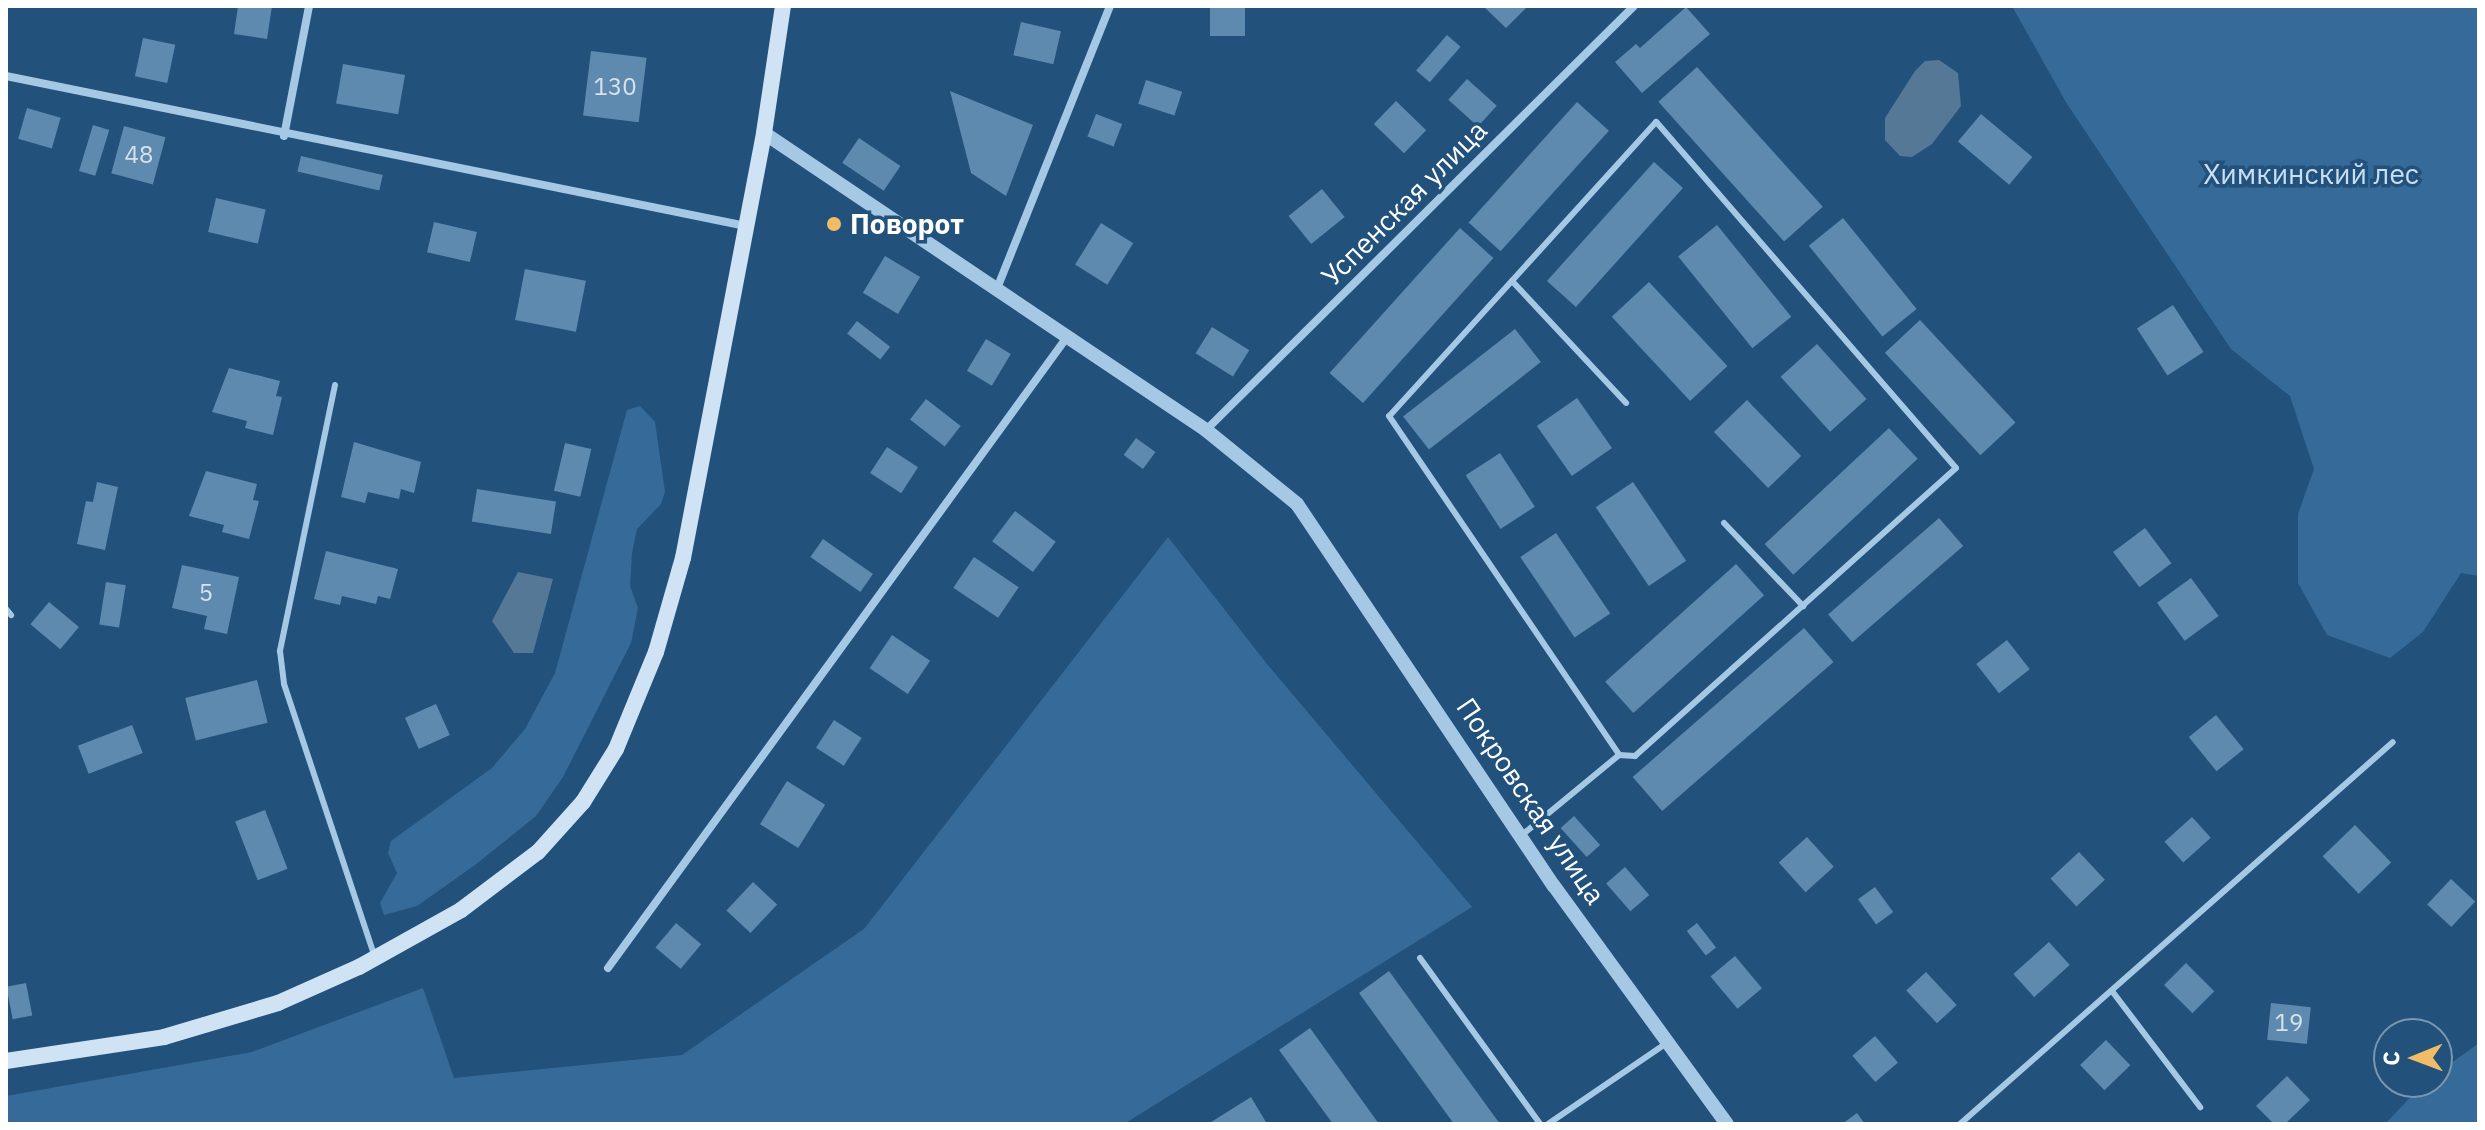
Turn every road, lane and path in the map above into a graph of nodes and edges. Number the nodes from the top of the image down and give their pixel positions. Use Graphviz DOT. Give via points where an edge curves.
graph roads {
  1 [pos="309,6"];
  2 [pos="783,6"];
  3 [pos="1110,6"];
  4 [pos="1634,6"];
  5 [pos="6,76"];
  6 [pos="764,133"];
  7 [pos="284,136"];
  8 [pos="747,226"];
  9 [pos="1512,281"];
  10 [pos="996,292"];
  11 [pos="1065,340"];
  12 [pos="335,385"];
  13 [pos="1626,403"];
  14 [pos="1206,430"];
  15 [pos="1724,523"];
  16 [pos="1803,606"];
  17 [pos="2393,742"];
  18 [pos="1619,755"];
  19 [pos="1522,835"];
  20 [pos="375,958"];
  21 [pos="1420,958"];
  22 [pos="608,968"];
  23 [pos="2112,991"];
  24 [pos="1668,1042"];
  25 [pos="6,1061"];
  26 [pos="2200,1107"];
  27 [pos="1540,1124"];
  28 [pos="1548,1124"];
  29 [pos="1727,1124"];
  30 [pos="1960,1124"];
  1 -- 7 [label="street"];
  2 -- 6 [label="main road"];
  3 -- 10 [label="street"];
  4 -- 14 [label="street, Успенская улица"];
  5 -- 7 [label="street"];
  6 -- 8 [label="main road"];
  6 -- 10 [label="street, Покровская улица"];
  7 -- 8 [label="street"];
  8 -- 20 [label="main road" via="683,558 656,652 616,749 583,802 538,852 461,910"];
  9 -- 13 [label="lane"];
  9 -- 16 [label="lane" via="1656,122 1956,468"];
  9 -- 18 [label="lane" via="1389,416"];
  10 -- 11 [label="street, Покровская улица"];
  11 -- 14 [label="street, Покровская улица"];
  11 -- 22 [label="street"];
  12 -- 20 [label="lane" via="280,651 284,684"];
  14 -- 19 [label="street, Покровская улица" via="1297,504"];
  15 -- 16 [label="lane"];
  16 -- 18 [label="lane" via="1635,756"];
  17 -- 23 [label="lane"];
  18 -- 19 [label="lane"];
  19 -- 24 [label="street, Покровская улица"];
  20 -- 25 [label="main road" via="278,1003 164,1037"];
  21 -- 27 [label="lane"];
  23 -- 26 [label="lane"];
  23 -- 30 [label="lane"];
  24 -- 28 [label="lane"];
  24 -- 29 [label="street, Покровская улица"];
}
